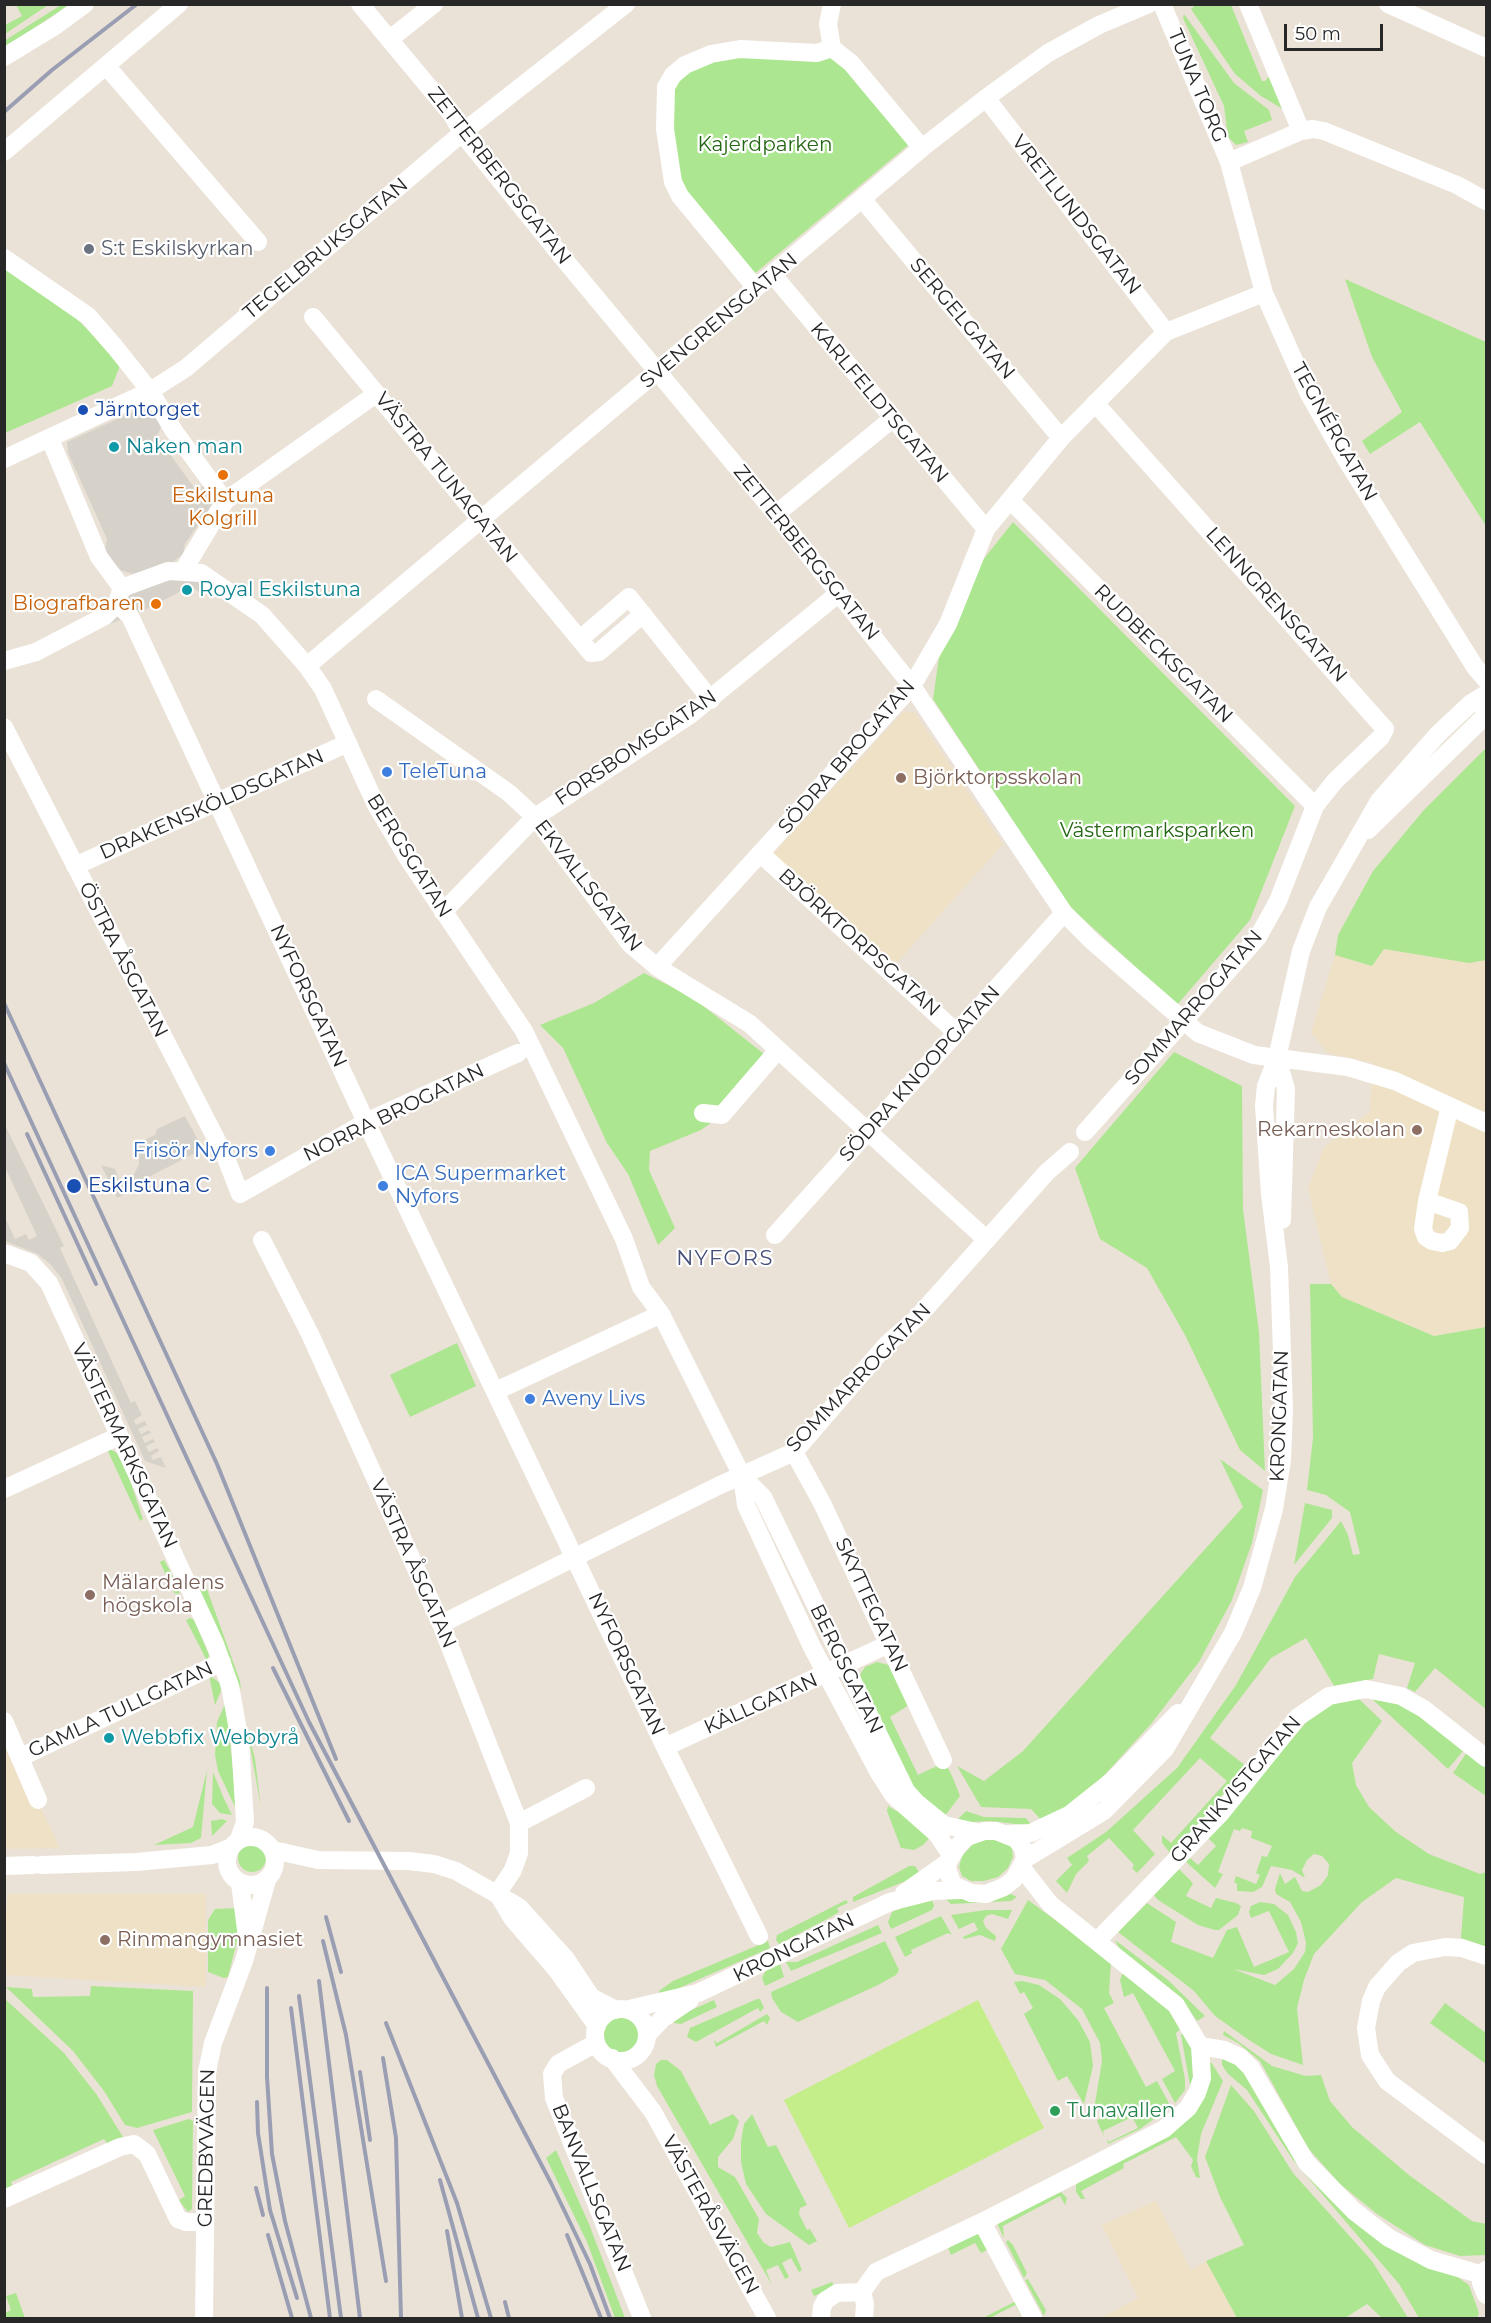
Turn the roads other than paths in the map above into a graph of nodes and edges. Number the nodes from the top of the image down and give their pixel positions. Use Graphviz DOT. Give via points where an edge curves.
graph roads {
  1 [pos="85,4"];
  2 [pos="179,4"];
  3 [pos="360,4"];
  4 [pos="434,4"];
  5 [pos="626,4"];
  6 [pos="832,4"];
  7 [pos="1149,4"];
  8 [pos="1162,4"];
  9 [pos="1248,4"];
  10 [pos="1388,4"];
  11 [pos="390,39"];
  12 [pos="832,48"];
  13 [pos="1486,48"];
  14 [pos="4,57"];
  15 [pos="108,68"];
  16 [pos="986,98"];
  17 [pos="1302,131"];
  18 [pos="462,133"];
  19 [pos="922,148"];
  20 [pos="4,152"];
  21 [pos="1229,162"];
  22 [pos="863,200"];
  23 [pos="1486,201"];
  24 [pos="258,242"];
  25 [pos="4,258"];
  26 [pos="774,276"];
  27 [pos="756,288"];
  28 [pos="1264,293"];
  29 [pos="313,317"];
  30 [pos="1166,332"];
  31 [pos="657,372"];
  32 [pos="150,391"];
  33 [pos="376,394"];
  34 [pos="1095,403"];
  35 [pos="892,419"];
  36 [pos="1060,438"];
  37 [pos="50,439"];
  38 [pos="4,459"];
  39 [pos="225,501"];
  40 [pos="1011,501"];
  41 [pos="776,514"];
  42 [pos="479,521"];
  43 [pos="986,529"];
  44 [pos="183,572"];
  45 [pos="839,593"];
  46 [pos="119,596"];
  47 [pos="4,662"];
  48 [pos="307,666"];
  49 [pos="1486,680"];
  50 [pos="912,686"];
  51 [pos="1486,694"];
  52 [pos="376,699"];
  53 [pos="711,700"];
  54 [pos="1486,710"];
  55 [pos="4,727"];
  56 [pos="348,743"];
  57 [pos="1315,806"];
  58 [pos="535,817"];
  59 [pos="1357,839"];
  60 [pos="761,854"];
  61 [pos="75,866"];
  62 [pos="443,912"];
  63 [pos="1064,913"];
  64 [pos="657,967"];
  65 [pos="1183,1023"];
  66 [pos="957,1033"];
  67 [pos="777,1050"];
  68 [pos="518,1053"];
  69 [pos="1277,1058"];
  70 [pos="1450,1106"];
  71 [pos="703,1113"];
  72 [pos="366,1122"];
  73 [pos="1486,1123"];
  74 [pos="867,1132"];
  75 [pos="1085,1132"];
  76 [pos="1070,1152"];
  77 [pos="240,1194"];
  78 [pos="1427,1201"];
  79 [pos="775,1235"];
  80 [pos="262,1240"];
  81 [pos="987,1240"];
  82 [pos="4,1253"];
  83 [pos="661,1314"];
  84 [pos="496,1391"];
  85 [pos="120,1436"];
  86 [pos="794,1452"];
  87 [pos="742,1476"];
  88 [pos="4,1489"];
  89 [pos="441,1624"];
  90 [pos="889,1644"];
  91 [pos="222,1662"];
  92 [pos="843,1666"];
  93 [pos="826,1674"];
  94 [pos="1198,1692"];
  95 [pos="4,1720"];
  96 [pos="665,1747"];
  97 [pos="21,1757"];
  98 [pos="1486,1758"];
  99 [pos="944,1760"];
  100 [pos="243,1765"];
  101 [pos="586,1788"];
  102 [pos="38,1800"];
  103 [pos="519,1822"];
  104 [pos="976,1832"];
  105 [pos="1007,1834"];
  106 [pos="235,1843"];
  107 [pos="268,1845"];
  108 [pos="950,1859"];
  109 [pos="318,1860"];
  110 [pos="136,1862"];
  111 [pos="1023,1863"];
  112 [pos="4,1866"];
  113 [pos="269,1877"];
  114 [pos="235,1878"];
  115 [pos="1007,1885"];
  116 [pos="962,1890"];
  117 [pos="497,1894"];
  118 [pos="890,1902"];
  119 [pos="1050,1904"];
  120 [pos="759,1936"];
  121 [pos="1097,1941"];
  122 [pos="248,1948"];
  123 [pos="1486,1956"];
  124 [pos="698,1993"];
  125 [pos="622,2010"];
  126 [pos="596,2034"];
  127 [pos="647,2035"];
  128 [pos="1200,2046"];
  129 [pos="634,2057"];
  130 [pos="612,2058"];
  131 [pos="653,2112"];
  132 [pos="1486,2154"];
  133 [pos="4,2199"];
  134 [pos="205,2222"];
  135 [pos="982,2222"];
  136 [pos="1485,2273"];
  137 [pos="862,2292"];
  138 [pos="1486,2295"];
  139 [pos="204,2319"];
  140 [pos="642,2319"];
  141 [pos="767,2319"];
  142 [pos="821,2319"];
  143 [pos="864,2319"];
  144 [pos="1033,2319"];
  1 -- 14 [label="street"];
  2 -- 15 [label="street"];
  3 -- 11 [label="street, ZETTERBERGSGATAN"];
  4 -- 11 [label="street"];
  5 -- 18 [label="street, TEGELBRUKSGATAN"];
  6 -- 12 [label="street" via="828,24"];
  7 -- 16 [label="street, SVENGRENSGATAN" via="1048,53"];
  8 -- 21 [label="street, TUNA TORG"];
  9 -- 17 [label="street"];
  10 -- 13 [label="street"];
  11 -- 18 [label="street, ZETTERBERGSGATAN" via="453,116"];
  12 -- 19 [label="street" via="851,63"];
  12 -- 27 [label="street" via="817,53 740,49 711,54 685,65 666,87 664,129 673,182 680,196"];
  15 -- 20 [label="street"];
  15 -- 24 [label="street"];
  16 -- 19 [label="street, SVENGRENSGATAN"];
  16 -- 30 [label="street, VRETLUNDSGATAN"];
  17 -- 21 [label="street, TUNA TORG"];
  17 -- 23 [label="street" via="1324,131 1457,185"];
  18 -- 31 [label="street, ZETTERBERGSGATAN"];
  18 -- 32 [label="street, TEGELBRUKSGATAN" via="194,360"];
  19 -- 22 [label="street, SVENGRENSGATAN"];
  21 -- 28 [label="street, TEGNÉRGATAN"];
  22 -- 26 [label="street, SVENGRENSGATAN"];
  22 -- 36 [label="street, SERGELGATAN"];
  25 -- 32 [label="street" via="88,316"];
  26 -- 27 [label="street, SVENGRENSGATAN"];
  26 -- 35 [label="street, KARLFELDTSGATAN"];
  27 -- 31 [label="street, SVENGRENSGATAN"];
  28 -- 30 [label="street, SÖDRA BROGATAN"];
  28 -- 49 [label="street, TEGNÉRGATAN" via="1309,394 1341,452"];
  29 -- 33 [label="street, VÄSTRA TUNAGATAN"];
  30 -- 34 [label="street, SÖDRA BROGATAN"];
  31 -- 41 [label="street, ZETTERBERGSGATAN"];
  31 -- 42 [label="street, SVENGRENSGATAN"];
  32 -- 37 [label="street, TEGELBRUKSGATAN"];
  32 -- 39 [label="street"];
  33 -- 39 [label="street"];
  33 -- 42 [label="street, VÄSTRA TUNAGATAN"];
  34 -- 36 [label="street, SÖDRA BROGATAN"];
  34 -- 57 [label="street, LENNGRENSGATAN" via="1381,722 1381,736"];
  35 -- 41 [label="street"];
  35 -- 43 [label="street, KARLFELDTSGATAN"];
  36 -- 40 [label="street, SÖDRA BROGATAN"];
  37 -- 38 [label="street, TEGELBRUKSGATAN"];
  37 -- 46 [label="street, NYFORSGATAN"];
  39 -- 44 [label="street"];
  40 -- 43 [label="street, SÖDRA BROGATAN"];
  40 -- 57 [label="street, RUDBECKSGATAN"];
  41 -- 45 [label="street, ZETTERBERGSGATAN"];
  42 -- 48 [label="street, SVENGRENSGATAN"];
  42 -- 53 [label="street, VÄSTRA TUNAGATAN" via="580,639 629,597"];
  43 -- 50 [label="street, SÖDRA BROGATAN" via="948,624"];
  44 -- 46 [label="street, BERGSGATAN" via="168,571"];
  44 -- 48 [label="street, BERGSGATAN" via="201,573 262,615"];
  45 -- 50 [label="street, ZETTERBERGSGATAN"];
  45 -- 53 [label="street, FORSBOMSGATAN"];
  46 -- 47 [label="street, BERGSGATAN" via="105,616 36,652"];
  46 -- 72 [label="street, NYFORSGATAN"];
  48 -- 56 [label="street, BERGSGATAN" via="323,689"];
  50 -- 60 [label="street, SÖDRA BROGATAN"];
  50 -- 63 [label="street, ZETTERBERGSGATAN"];
  51 -- 59 [label="street, KRONGATAN" via="1438,734 1378,801"];
  52 -- 58 [label="street, EKVALLSGATAN" via="509,793"];
  53 -- 58 [label="street, FORSBOMSGATAN"];
  54 -- 59 [label="street, KRONGATAN" via="1448,754"];
  55 -- 61 [label="street, ÖSTRA ÅSGATAN"];
  56 -- 61 [label="street, DRAKENSKÖLDSGATAN"];
  56 -- 62 [label="street, BERGSGATAN" via="376,805"];
  57 -- 65 [label="street, SOMMARROGATAN" via="1269,920 1245,954"];
  58 -- 62 [label="street, FORSBOMSGATAN"];
  58 -- 64 [label="street, EKVALLSGATAN" via="631,945"];
  59 -- 69 [label="street, KRONGATAN" via="1318,907 1300,951"];
  60 -- 64 [label="street, SÖDRA BROGATAN"];
  60 -- 66 [label="street, BJÖRKTORPSGATAN"];
  61 -- 77 [label="street, ÖSTRA ÅSGATAN"];
  62 -- 83 [label="street, BERGSGATAN" via="524,1031 624,1239 652,1280"];
  63 -- 65 [label="street, ZETTERBERGSGATAN"];
  63 -- 66 [label="street, SÖDRA KNOOPGATAN"];
  64 -- 67 [label="street, EKVALLSGATAN" via="735,1013"];
  65 -- 69 [label="street, ZETTERBERGSGATAN" via="1234,1050"];
  65 -- 75 [label="street, SOMMARROGATAN"];
  66 -- 74 [label="street, SÖDRA KNOOPGATAN"];
  67 -- 71 [label="street" via="722,1115"];
  67 -- 74 [label="street, EKVALLSGATAN"];
  68 -- 72 [label="street, NORRA BROGATAN"];
  69 -- 70 [label="street" via="1348,1067 1395,1081"];
  69 -- 94 [label="street, KRONGATAN" via="1286,1089 1279,1267 1282,1461 1264,1548 1240,1615"];
  70 -- 73 [label="street"];
  70 -- 78 [label="street"];
  72 -- 77 [label="street, NORRA BROGATAN"];
  72 -- 84 [label="street, NYFORSGATAN"];
  74 -- 79 [label="street, SÖDRA KNOOPGATAN"];
  74 -- 81 [label="street, EKVALLSGATAN"];
  76 -- 81 [label="street, SOMMARROGATAN"];
  80 -- 89 [label="street, VÄSTRA ÅSGATAN" via="310,1334"];
  81 -- 86 [label="street, SOMMARROGATAN" via="916,1319 888,1343"];
  82 -- 85 [label="street, VÄSTERMARKSGATAN" via="31,1263 49,1283"];
  83 -- 84 [label="street"];
  83 -- 87 [label="street, BERGSGATAN"];
  84 -- 96 [label="street, NYFORSGATAN"];
  85 -- 88 [label="street"];
  85 -- 91 [label="street, VÄSTERMARKSGATAN"];
  86 -- 87 [label="street, SOMMARROGATAN"];
  86 -- 90 [label="street, SKYTTEGATAN"];
  87 -- 89 [label="street, SOMMARROGATAN"];
  87 -- 92 [label="street, BERGSGATAN" via="763,1497"];
  87 -- 93 [label="street, BERGSGATAN" via="746,1505"];
  89 -- 103 [label="street, VÄSTRA ÅSGATAN"];
  90 -- 92 [label="street, KÄLLGATAN"];
  90 -- 99 [label="street, SKYTTEGATAN"];
  91 -- 97 [label="street, GAMLA TULLGATAN"];
  91 -- 100 [label="street, VÄSTERMARKSGATAN" via="230,1686"];
  92 -- 93 [label="street, KÄLLGATAN"];
  92 -- 104 [label="street, BERGSGATAN" via="906,1791 944,1825"];
  93 -- 96 [label="street, KÄLLGATAN"];
  93 -- 108 [label="street, BERGSGATAN" via="894,1796 937,1834"];
  94 -- 105 [label="street, KRONGATAN" via="1113,1780 1069,1815 1030,1833"];
  94 -- 111 [label="street, KRONGATAN" via="1165,1749 1124,1793 1104,1811"];
  95 -- 97 [label="street"];
  96 -- 120 [label="street, NYFORSGATAN"];
  97 -- 102 [label="street"];
  98 -- 121 [label="street, GRANKVISTGATAN" via="1425,1709 1401,1696 1366,1689 1329,1696 1298,1717 1220,1814"];
  100 -- 106 [label="street, VÄSTERMARKSGATAN" via="245,1822"];
  100 -- 107 [label="street, VÄSTERMARKSGATAN"];
  101 -- 103 [label="street"];
  103 -- 117 [label="street, VÄSTRA ÅSGATAN" via="519,1853"];
  104 -- 105 [label="street"];
  104 -- 108 [label="street" via="958,1845"];
  105 -- 111 [label="street" via="1016,1839"];
  106 -- 107 [label="street" via="250,1836"];
  106 -- 110 [label="street" via="212,1855"];
  106 -- 114 [label="street" via="226,1862"];
  107 -- 109 [label="street"];
  107 -- 113 [label="street" via="276,1862"];
  108 -- 116 [label="street" via="953,1885"];
  108 -- 118 [label="street, KRONGATAN"];
  109 -- 113 [label="street" via="291,1865"];
  109 -- 117 [label="street" via="434,1864 456,1871"];
  110 -- 112 [label="street"];
  110 -- 114 [label="street" via="212,1866"];
  111 -- 115 [label="street"];
  111 -- 119 [label="street"];
  113 -- 114 [label="street" via="251,1886"];
  113 -- 122 [label="street, GREDBYVÄGEN"];
  114 -- 122 [label="street, GREDBYVÄGEN"];
  115 -- 116 [label="street" via="986,1894"];
  115 -- 119 [label="street"];
  116 -- 118 [label="street, KRONGATAN" via="933,1891"];
  117 -- 125 [label="street" via="519,1906 542,1930 591,1997"];
  117 -- 126 [label="street" via="512,1918 556,1969"];
  118 -- 124 [label="street, KRONGATAN"];
  119 -- 121 [label="street"];
  121 -- 128 [label="street" via="1176,2005"];
  122 -- 134 [label="street, GREDBYVÄGEN" via="213,2043 207,2072"];
  123 -- 132 [label="street" via="1445,1947 1413,1953 1392,1968 1377,1987 1366,2028 1370,2055 1387,2081"];
  124 -- 125 [label="street, KRONGATAN"];
  124 -- 127 [label="street, KRONGATAN"];
  125 -- 126 [label="street" via="606,2014"];
  125 -- 127 [label="street" via="642,2020"];
  126 -- 130 [label="street" via="600,2049"];
  126 -- 140 [label="street, BANVALLSGATAN" via="558,2064 552,2074 554,2098"];
  127 -- 129 [label="street"];
  128 -- 135 [label="street" via="1202,2078 1192,2101 1176,2120"];
  128 -- 136 [label="street" via="1224,2050 1240,2057 1251,2068 1306,2162 1354,2211 1416,2253 1449,2266"];
  129 -- 130 [label="street" via="620,2061"];
  129 -- 131 [label="street, VÄSTERÅSVÄGEN"];
  130 -- 131 [label="street, VÄSTERÅSVÄGEN"];
  131 -- 141 [label="street, VÄSTERÅSVÄGEN"];
  133 -- 134 [label="street" via="134,2144 147,2154 178,2218"];
  134 -- 139 [label="street, GREDBYVÄGEN"];
  135 -- 137 [label="street" via="876,2272"];
  135 -- 144 [label="street"];
  136 -- 138 [label="street" via="1481,2283"];
  137 -- 142 [label="street" via="837,2293 826,2300"];
  137 -- 143 [label="street"];
}
